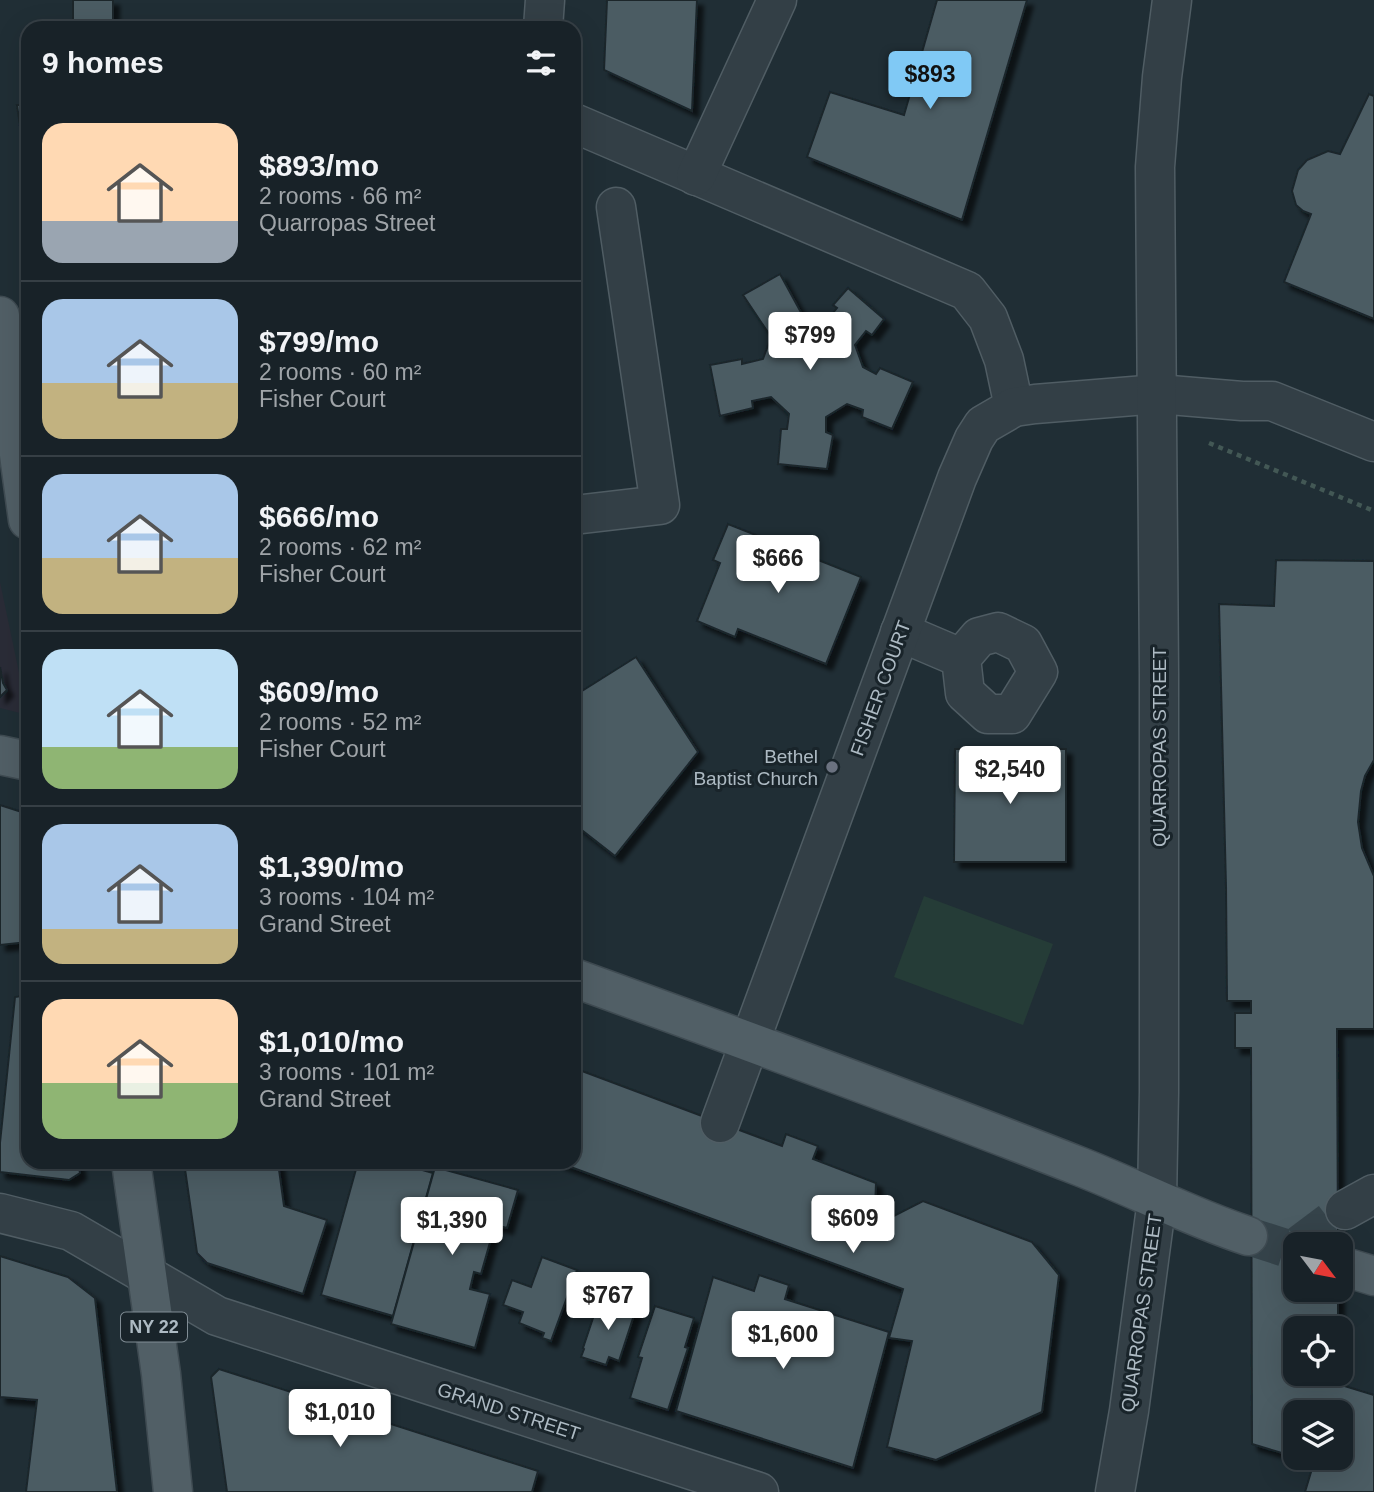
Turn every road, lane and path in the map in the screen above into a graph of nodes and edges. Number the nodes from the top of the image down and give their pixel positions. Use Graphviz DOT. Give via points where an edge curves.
graph roads {
  1 [pos="545,0"];
  2 [pos="747,0"];
  3 [pos="777,0"];
  4 [pos="1172,0"];
  5 [pos="544,21"];
  6 [pos="749,62"];
  7 [pos="581,126"];
  8 [pos="696,176"];
  9 [pos="616,207"];
  10 [pos="0,316"];
  11 [pos="1158,394"];
  12 [pos="1014,407"];
  13 [pos="1374,442"];
  14 [pos="1209,443"];
  15 [pos="10,463"];
  16 [pos="21,495"];
  17 [pos="1374,511"];
  18 [pos="581,514"];
  19 [pos="900,632"];
  20 [pos="961,658"];
  21 [pos="0,755"];
  22 [pos="21,760"];
  23 [pos="581,981"];
  24 [pos="750,1042"];
  25 [pos="720,1122"];
  26 [pos="132,1169"];
  27 [pos="1157,1200"];
  28 [pos="0,1213"];
  29 [pos="1248,1236"];
  30 [pos="147,1275"];
  31 [pos="173,1492"];
  32 [pos="759,1492"];
  33 [pos="1115,1492"];
  1 -- 5 [label="street"];
  2 -- 6 [label="street"];
  3 -- 6 [label="street"];
  4 -- 11 [label="street, QUARROPAS STREET" via="1154,167"];
  6 -- 8 [label="street"];
  7 -- 8 [label="street"];
  8 -- 12 [label="street" via="967,291 988,318 1004,360"];
  9 -- 18 [label="street" via="660,505"];
  10 -- 15 [label="main road"];
  11 -- 12 [label="street, FISHER COURT"];
  11 -- 13 [label="street, FISHER COURT" via="1272,401"];
  11 -- 27 [label="street, QUARROPAS STREET"];
  12 -- 19 [label="street, FISHER COURT" via="983,425 974,439"];
  14 -- 17 [label="path"];
  15 -- 16 [label="main road"];
  19 -- 20 [label="street"];
  19 -- 24 [label="street, FISHER COURT"];
  21 -- 22 [label="main road"];
  23 -- 24 [label="main road"];
  24 -- 25 [label="street, FISHER COURT"];
  24 -- 27 [label="main road" via="1072,1163"];
  26 -- 30 [label="main road, NY 22"];
  27 -- 29 [label="main road"];
  27 -- 33 [label="street, QUARROPAS STREET"];
  28 -- 30 [label="street, GRAND STREET" via="71,1231"];
  30 -- 31 [label="main road, NY 22"];
  30 -- 32 [label="street, GRAND STREET" via="217,1316"];
}
